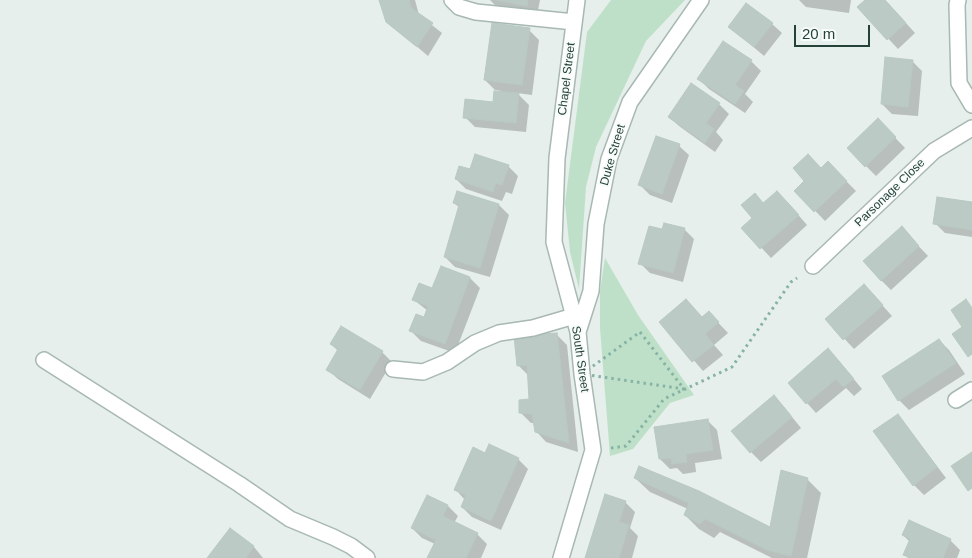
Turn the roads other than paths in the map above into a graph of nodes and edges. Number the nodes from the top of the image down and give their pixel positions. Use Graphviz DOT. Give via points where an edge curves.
graph roads {
  1 [pos="452,0"];
  2 [pos="576,0"];
  3 [pos="701,0"];
  4 [pos="958,0"];
  5 [pos="574,22"];
  6 [pos="972,105"];
  7 [pos="972,128"];
  8 [pos="556,158"];
  9 [pos="812,266"];
  10 [pos="574,316"];
  11 [pos="578,332"];
  12 [pos="44,360"];
  13 [pos="393,369"];
  14 [pos="972,390"];
  15 [pos="956,400"];
  16 [pos="367,558"];
  17 [pos="561,558"];
  1 -- 5 [label="street" via="459,7 476,12"];
  2 -- 5 [label="street, Chapel Street"];
  3 -- 11 [label="street, Duke Street" via="630,102 609,159 596,224 591,291"];
  4 -- 6 [label="street" via="959,83"];
  5 -- 8 [label="street, Chapel Street"];
  7 -- 9 [label="street, Parsonage Close" via="934,151"];
  8 -- 10 [label="street, South Street" via="554,242"];
  10 -- 11 [label="street, South Street"];
  10 -- 13 [label="street" via="533,328 499,333 423,372"];
  11 -- 17 [label="street, South Street" via="593,450"];
  12 -- 16 [label="street" via="290,520 333,537"];
  14 -- 15 [label="street"];
}
